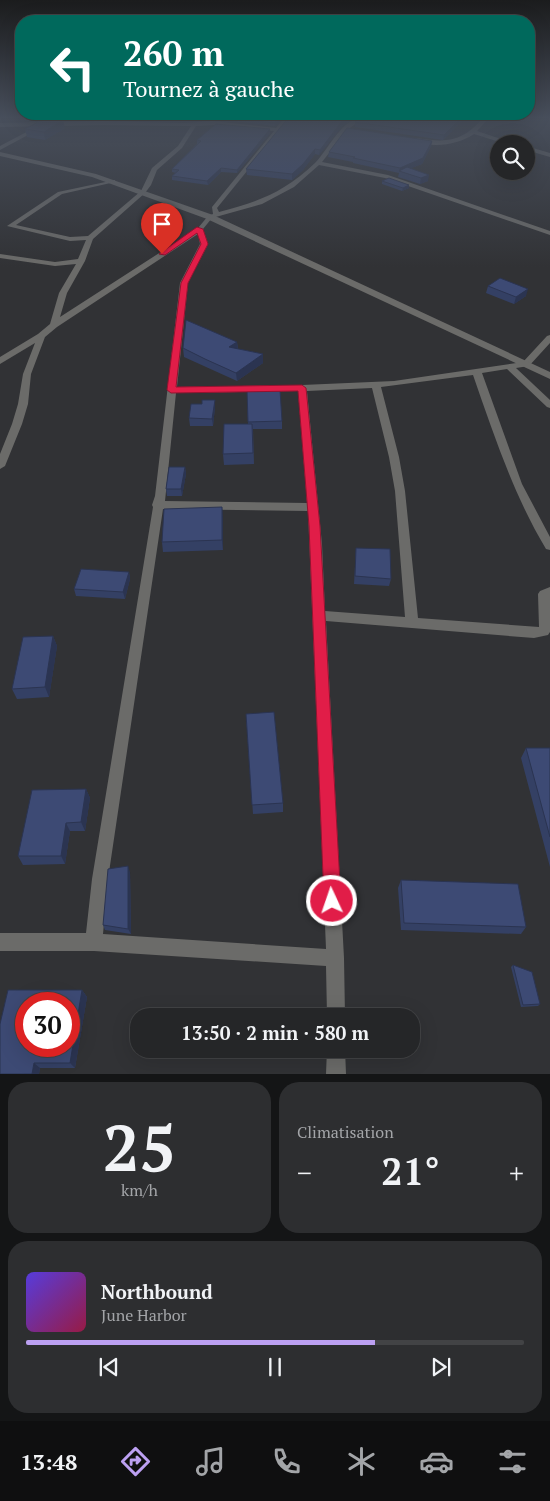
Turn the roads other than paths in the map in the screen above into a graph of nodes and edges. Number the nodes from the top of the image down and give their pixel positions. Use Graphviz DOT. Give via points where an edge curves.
graph roads {
  1 [pos="67,167"];
  2 [pos="157,167"];
  3 [pos="247,167"];
  4 [pos="313,167"];
  5 [pos="340,167"];
  6 [pos="113,181"];
  7 [pos="143,192"];
  8 [pos="214,216"];
  9 [pos="200,229"];
  10 [pos="550,233"];
  11 [pos="90,238"];
  12 [pos="0,256"];
  13 [pos="81,261"];
  14 [pos="54,325"];
  15 [pos="41,336"];
  16 [pos="550,338"];
  17 [pos="0,360"];
  18 [pos="526,364"];
  19 [pos="510,367"];
  20 [pos="477,372"];
  21 [pos="550,376"];
  22 [pos="376,386"];
  23 [pos="302,388"];
  24 [pos="171,390"];
  25 [pos="550,405"];
  26 [pos="0,466"];
  27 [pos="157,505"];
  28 [pos="314,507"];
  29 [pos="550,546"];
  30 [pos="550,592"];
  31 [pos="319,616"];
  32 [pos="412,622"];
  33 [pos="0,942"];
  34 [pos="94,942"];
  35 [pos="335,958"];
  36 [pos="336,1008"];
  37 [pos="336,1058"];
  38 [pos="336,1074"];
  1 -- 6 [label="street"];
  2 -- 7 [label="street"];
  3 -- 8 [label="street" via="214,208"];
  4 -- 8 [label="street" via="278,195"];
  5 -- 10 [label="street" via="386,176"];
  6 -- 7 [label="street"];
  6 -- 11 [label="street" via="60,193 10,226 70,239"];
  7 -- 8 [label="street"];
  7 -- 11 [label="street"];
  8 -- 9 [label="street"];
  8 -- 18 [label="street"];
  9 -- 14 [label="street"];
  9 -- 24 [label="street" via="204,244 184,283"];
  11 -- 13 [label="street"];
  12 -- 13 [label="street" via="55,264"];
  13 -- 14 [label="street" via="63,293"];
  14 -- 15 [label="street"];
  15 -- 17 [label="street"];
  15 -- 26 [label="street" via="27,374 17,424"];
  16 -- 18 [label="street"];
  18 -- 19 [label="street"];
  18 -- 21 [label="street"];
  19 -- 20 [label="street"];
  19 -- 25 [label="street"];
  20 -- 22 [label="street"];
  20 -- 29 [label="street" via="522,496"];
  22 -- 23 [label="street"];
  22 -- 32 [label="street" via="400,491"];
  23 -- 24 [label="street"];
  23 -- 28 [label="street"];
  24 -- 27 [label="street"];
  27 -- 28 [label="street"];
  27 -- 34 [label="street" via="100,879"];
  28 -- 31 [label="street"];
  30 -- 32 [label="street" via="544,594 544,631 534,633"];
  31 -- 32 [label="street"];
  31 -- 35 [label="street"];
  33 -- 34 [label="street"];
  34 -- 35 [label="street"];
  35 -- 36 [label="street"];
  37 -- 38 [label="street"];
}
